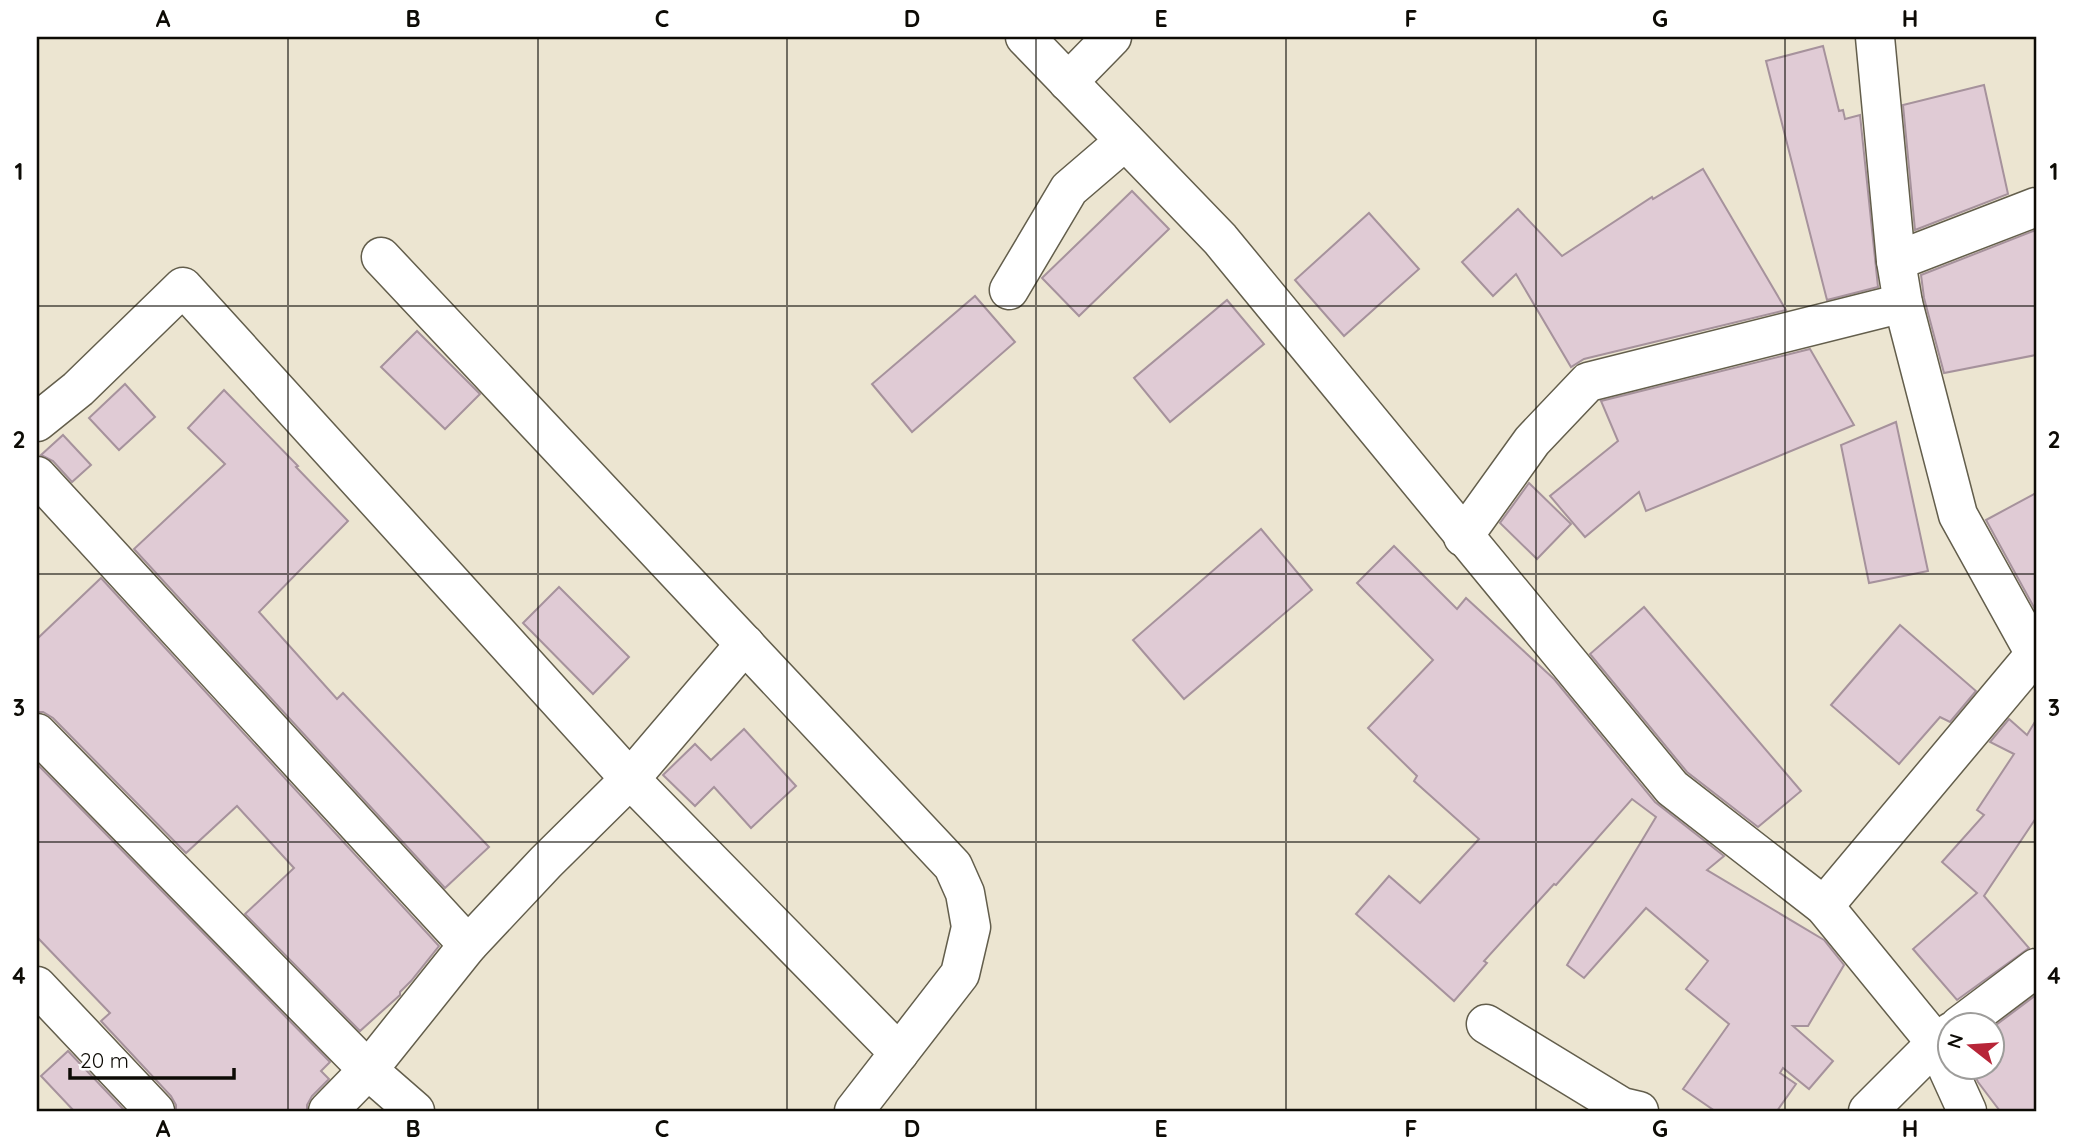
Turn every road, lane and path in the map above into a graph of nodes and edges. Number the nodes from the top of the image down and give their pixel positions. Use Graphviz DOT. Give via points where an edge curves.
graph roads {
  1 [pos="1024,37"];
  2 [pos="1112,37"];
  3 [pos="1875,37"];
  4 [pos="1068,82"];
  5 [pos="1125,141"];
  6 [pos="2036,207"];
  7 [pos="382,257"];
  8 [pos="1896,261"];
  9 [pos="1009,290"];
  10 [pos="1903,303"];
  11 [pos="37,422"];
  12 [pos="37,476"];
  13 [pos="1463,537"];
  14 [pos="745,645"];
  15 [pos="2036,654"];
  16 [pos="37,733"];
  17 [pos="630,779"];
  18 [pos="1824,906"];
  19 [pos="468,944"];
  20 [pos="2036,968"];
  21 [pos="37,986"];
  22 [pos="1978,1012"];
  23 [pos="1937,1022"];
  24 [pos="1486,1024"];
  25 [pos="1937,1045"];
  26 [pos="898,1054"];
  27 [pos="368,1070"];
  28 [pos="1960,1082"];
  29 [pos="155,1111"];
  30 [pos="328,1111"];
  31 [pos="415,1111"];
  32 [pos="854,1111"];
  33 [pos="1639,1111"];
  34 [pos="1868,1111"];
  35 [pos="1967,1111"];
  1 -- 4 [label="street"];
  2 -- 4 [label="street"];
  3 -- 8 [label="street"];
  4 -- 5 [label="street"];
  5 -- 9 [label="street" via="1069,189"];
  5 -- 13 [label="street" via="1220,239"];
  6 -- 8 [label="street"];
  7 -- 14 [label="street"];
  8 -- 10 [label="street"];
  10 -- 13 [label="street" via="1588,382 1532,441"];
  10 -- 15 [label="street" via="1958,515"];
  11 -- 17 [label="street" via="78,390 183,287"];
  12 -- 19 [label="street"];
  13 -- 18 [label="street" via="1672,788"];
  14 -- 17 [label="street"];
  14 -- 26 [label="street" via="953,866 965,893 971,928 960,974"];
  15 -- 18 [label="street"];
  16 -- 27 [label="street"];
  17 -- 19 [label="street"];
  17 -- 26 [label="street"];
  18 -- 23 [label="street"];
  19 -- 27 [label="street"];
  20 -- 22 [label="street"];
  21 -- 29 [label="street"];
  24 -- 33 [label="street" via="1622,1107"];
  25 -- 34 [label="street"];
  26 -- 32 [label="street"];
  27 -- 30 [label="street"];
  27 -- 31 [label="street"];
  28 -- 35 [label="street"];
}
